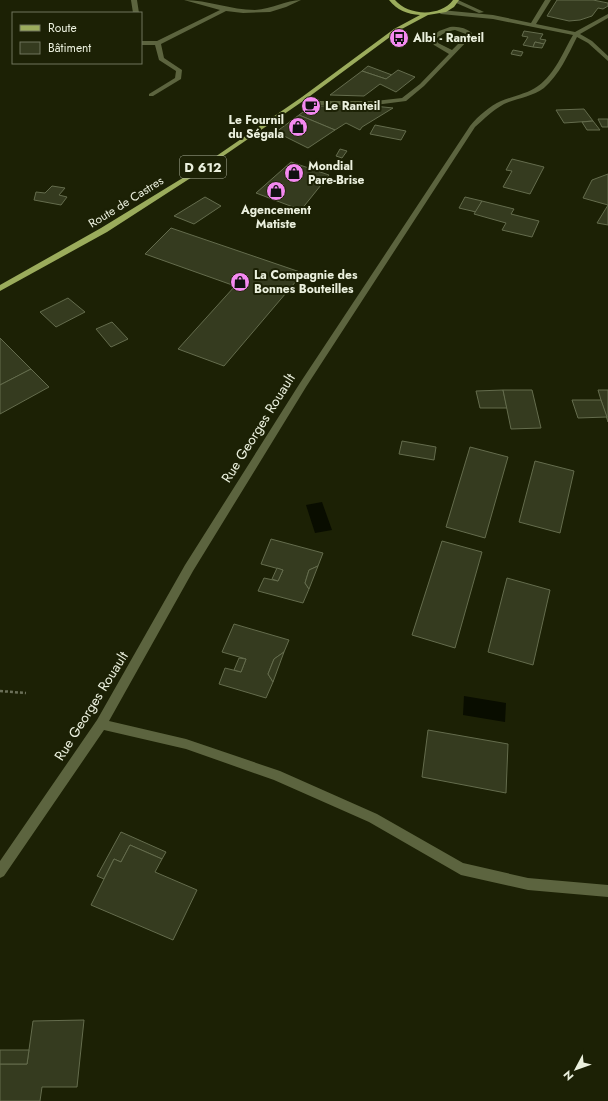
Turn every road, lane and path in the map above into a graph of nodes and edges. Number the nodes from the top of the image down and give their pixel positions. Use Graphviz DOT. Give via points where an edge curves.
graph roads {
  1 [pos="134,0"];
  2 [pos="187,0"];
  3 [pos="298,0"];
  4 [pos="392,0"];
  5 [pos="456,0"];
  6 [pos="548,0"];
  7 [pos="225,9"];
  8 [pos="136,12"];
  9 [pos="441,12"];
  10 [pos="427,13"];
  11 [pos="399,14"];
  12 [pos="608,16"];
  13 [pos="493,17"];
  14 [pos="532,26"];
  15 [pos="396,30"];
  16 [pos="576,34"];
  17 [pos="142,43"];
  18 [pos="158,43"];
  19 [pos="452,53"];
  20 [pos="608,59"];
  21 [pos="151,95"];
  22 [pos="304,98"];
  23 [pos="0,288"];
  24 [pos="0,691"];
  25 [pos="26,693"];
  26 [pos="101,724"];
  27 [pos="0,872"];
  28 [pos="608,891"];
  1 -- 8 [label="street"];
  2 -- 7 [label="street"];
  3 -- 7 [label="street" via="284,7 254,12"];
  4 -- 11 [label="main road"];
  5 -- 9 [label="main road" via="454,5"];
  5 -- 13 [label="street"];
  6 -- 14 [label="street"];
  7 -- 18 [label="street"];
  9 -- 10 [label="main road"];
  9 -- 13 [label="street"];
  10 -- 11 [label="main road"];
  10 -- 15 [label="main road, Route de Castres / D 612"];
  11 -- 15 [label="main road"];
  12 -- 16 [label="street"];
  13 -- 14 [label="street"];
  14 -- 16 [label="street"];
  15 -- 22 [label="main road, Route de Castres / D 612"];
  16 -- 20 [label="street" via="590,42"];
  16 -- 26 [label="street, Rue Georges Rouault" via="555,72 541,87 502,103 473,126 303,385 189,568"];
  17 -- 18 [label="street"];
  18 -- 21 [label="street" via="160,59 179,70 178,79"];
  19 -- 19 [label="street" via="468,37 469,33 463,29 448,28 433,39 436,44"];
  19 -- 22 [label="street" via="404,100 320,103"];
  22 -- 23 [label="main road, Route de Castres / D 612" via="201,169 104,230"];
  24 -- 25 [label="path"];
  26 -- 27 [label="street, Rue Georges Rouault"];
  26 -- 28 [label="street" via="186,744 276,775 373,818 460,869 528,884"];
}
